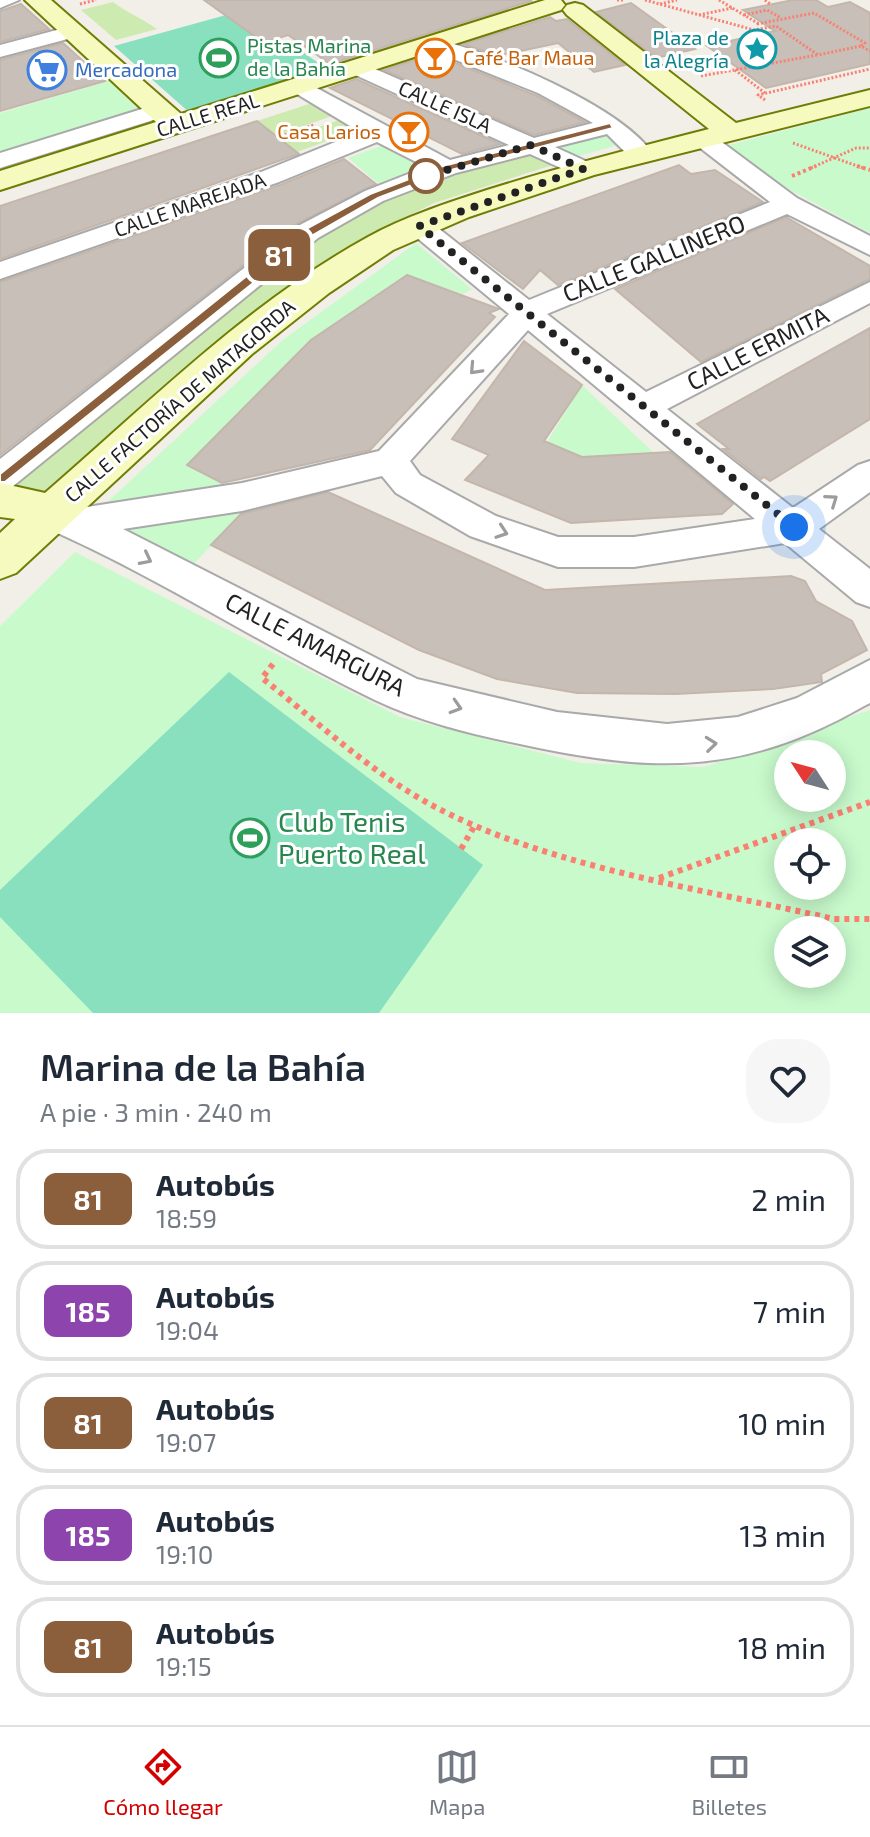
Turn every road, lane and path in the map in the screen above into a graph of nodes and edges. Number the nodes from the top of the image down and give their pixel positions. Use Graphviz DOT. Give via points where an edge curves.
graph roads {
  1 [pos="9,0"];
  2 [pos="37,0"];
  3 [pos="617,0"];
  4 [pos="625,0"];
  5 [pos="645,0"];
  6 [pos="677,0"];
  7 [pos="719,0"];
  8 [pos="765,0"];
  9 [pos="0,2"];
  10 [pos="565,4"];
  11 [pos="659,4"];
  12 [pos="770,4"];
  13 [pos="732,8"];
  14 [pos="698,15"];
  15 [pos="744,15"];
  16 [pos="782,19"];
  17 [pos="757,24"];
  18 [pos="765,28"];
  19 [pos="72,32"];
  20 [pos="433,44"];
  21 [pos="861,46"];
  22 [pos="0,51"];
  23 [pos="870,51"];
  24 [pos="818,55"];
  25 [pos="359,68"];
  26 [pos="735,70"];
  27 [pos="667,82"];
  28 [pos="300,86"];
  29 [pos="766,93"];
  30 [pos="870,98"];
  31 [pos="167,118"];
  32 [pos="610,126"];
  33 [pos="731,132"];
  34 [pos="378,133"];
  35 [pos="531,145"];
  36 [pos="870,148"];
  37 [pos="642,155"];
  38 [pos="834,157"];
  39 [pos="0,161"];
  40 [pos="447,168"];
  41 [pos="583,169"];
  42 [pos="870,170"];
  43 [pos="0,181"];
  44 [pos="784,193"];
  45 [pos="419,226"];
  46 [pos="870,247"];
  47 [pos="0,271"];
  48 [pos="870,291"];
  49 [pos="528,311"];
  50 [pos="646,406"];
  51 [pos="390,461"];
  52 [pos="870,474"];
  53 [pos="0,478"];
  54 [pos="0,500"];
  55 [pos="62,518"];
  56 [pos="794,527"];
  57 [pos="0,560"];
  58 [pos="870,591"];
  59 [pos="297,636"];
  60 [pos="870,679"];
  61 [pos="870,802"];
  62 [pos="475,825"];
  63 [pos="461,849"];
  64 [pos="658,878"];
  65 [pos="870,919"];
  1 -- 9 [label="street"];
  2 -- 19 [label="street"];
  3 -- 4 [label="path"];
  5 -- 11 [label="path"];
  6 -- 11 [label="path"];
  7 -- 13 [label="path"];
  8 -- 12 [label="path"];
  10 -- 20 [label="street, CALLE REAL"];
  10 -- 27 [label="street"];
  11 -- 14 [label="path"];
  13 -- 14 [label="path"];
  13 -- 15 [label="path"];
  14 -- 18 [label="path" via="754,30"];
  15 -- 16 [label="path" via="767,10"];
  15 -- 17 [label="path"];
  16 -- 17 [label="path"];
  16 -- 21 [label="path" via="814,13 865,43"];
  17 -- 18 [label="path"];
  18 -- 24 [label="path" via="776,26"];
  19 -- 22 [label="street"];
  19 -- 31 [label="street"];
  20 -- 25 [label="street, CALLE REAL"];
  20 -- 32 [label="street" via="578,105"];
  21 -- 23 [label="path"];
  21 -- 24 [label="path"];
  24 -- 26 [label="path"];
  25 -- 28 [label="street, CALLE REAL"];
  25 -- 35 [label="street, CALLE ISLA"];
  26 -- 27 [label="path"];
  26 -- 29 [label="path"];
  27 -- 33 [label="street"];
  28 -- 31 [label="street, CALLE REAL"];
  28 -- 34 [label="street"];
  30 -- 33 [label="street, CALLE FACTORÍA DE MATAGORDA"];
  31 -- 39 [label="street"];
  31 -- 43 [label="street, CALLE REAL"];
  32 -- 35 [label="street"];
  32 -- 37 [label="street"];
  33 -- 37 [label="street, CALLE FACTORÍA DE MATAGORDA"];
  33 -- 38 [label="path" via="788,141"];
  33 -- 44 [label="street"];
  34 -- 40 [label="street"];
  34 -- 47 [label="street, CALLE MAREJADA" via="270,177"];
  35 -- 40 [label="street"];
  35 -- 41 [label="street, CALLE ISLA"];
  36 -- 38 [label="path"];
  37 -- 41 [label="street, CALLE FACTORÍA DE MATAGORDA"];
  38 -- 42 [label="path"];
  38 -- 44 [label="path"];
  40 -- 53 [label="street" via="374,196 308,232"];
  41 -- 45 [label="street, CALLE FACTORÍA DE MATAGORDA"];
  44 -- 46 [label="street"];
  44 -- 49 [label="street, CALLE GALLINERO"];
  45 -- 49 [label="street"];
  45 -- 55 [label="street, CALLE FACTORÍA DE MATAGORDA" via="381,243 282,311"];
  48 -- 50 [label="street, CALLE ERMITA"];
  49 -- 50 [label="street"];
  49 -- 51 [label="street, CALLE GALLINERO, one-way"];
  50 -- 56 [label="street"];
  51 -- 55 [label="street" via="242,497"];
  51 -- 56 [label="street, one-way" via="408,484 483,526 558,552 634,552"];
  56 -- 52 [label="street, one-way"];
  54 -- 55 [label="street, CALLE AMARGURA"];
  55 -- 57 [label="street, CALLE FACTORÍA DE MATAGORDA"];
  55 -- 59 [label="street, CALLE AMARGURA, one-way"];
  56 -- 58 [label="street"];
  59 -- 60 [label="street, CALLE AMARGURA, one-way" via="393,688 487,717 589,739 680,747 773,731"];
  59 -- 62 [label="path" via="262,678 406,790"];
  61 -- 64 [label="path"];
  62 -- 63 [label="path"];
  62 -- 64 [label="path" via="576,860"];
  64 -- 65 [label="path" via="834,919"];
}
